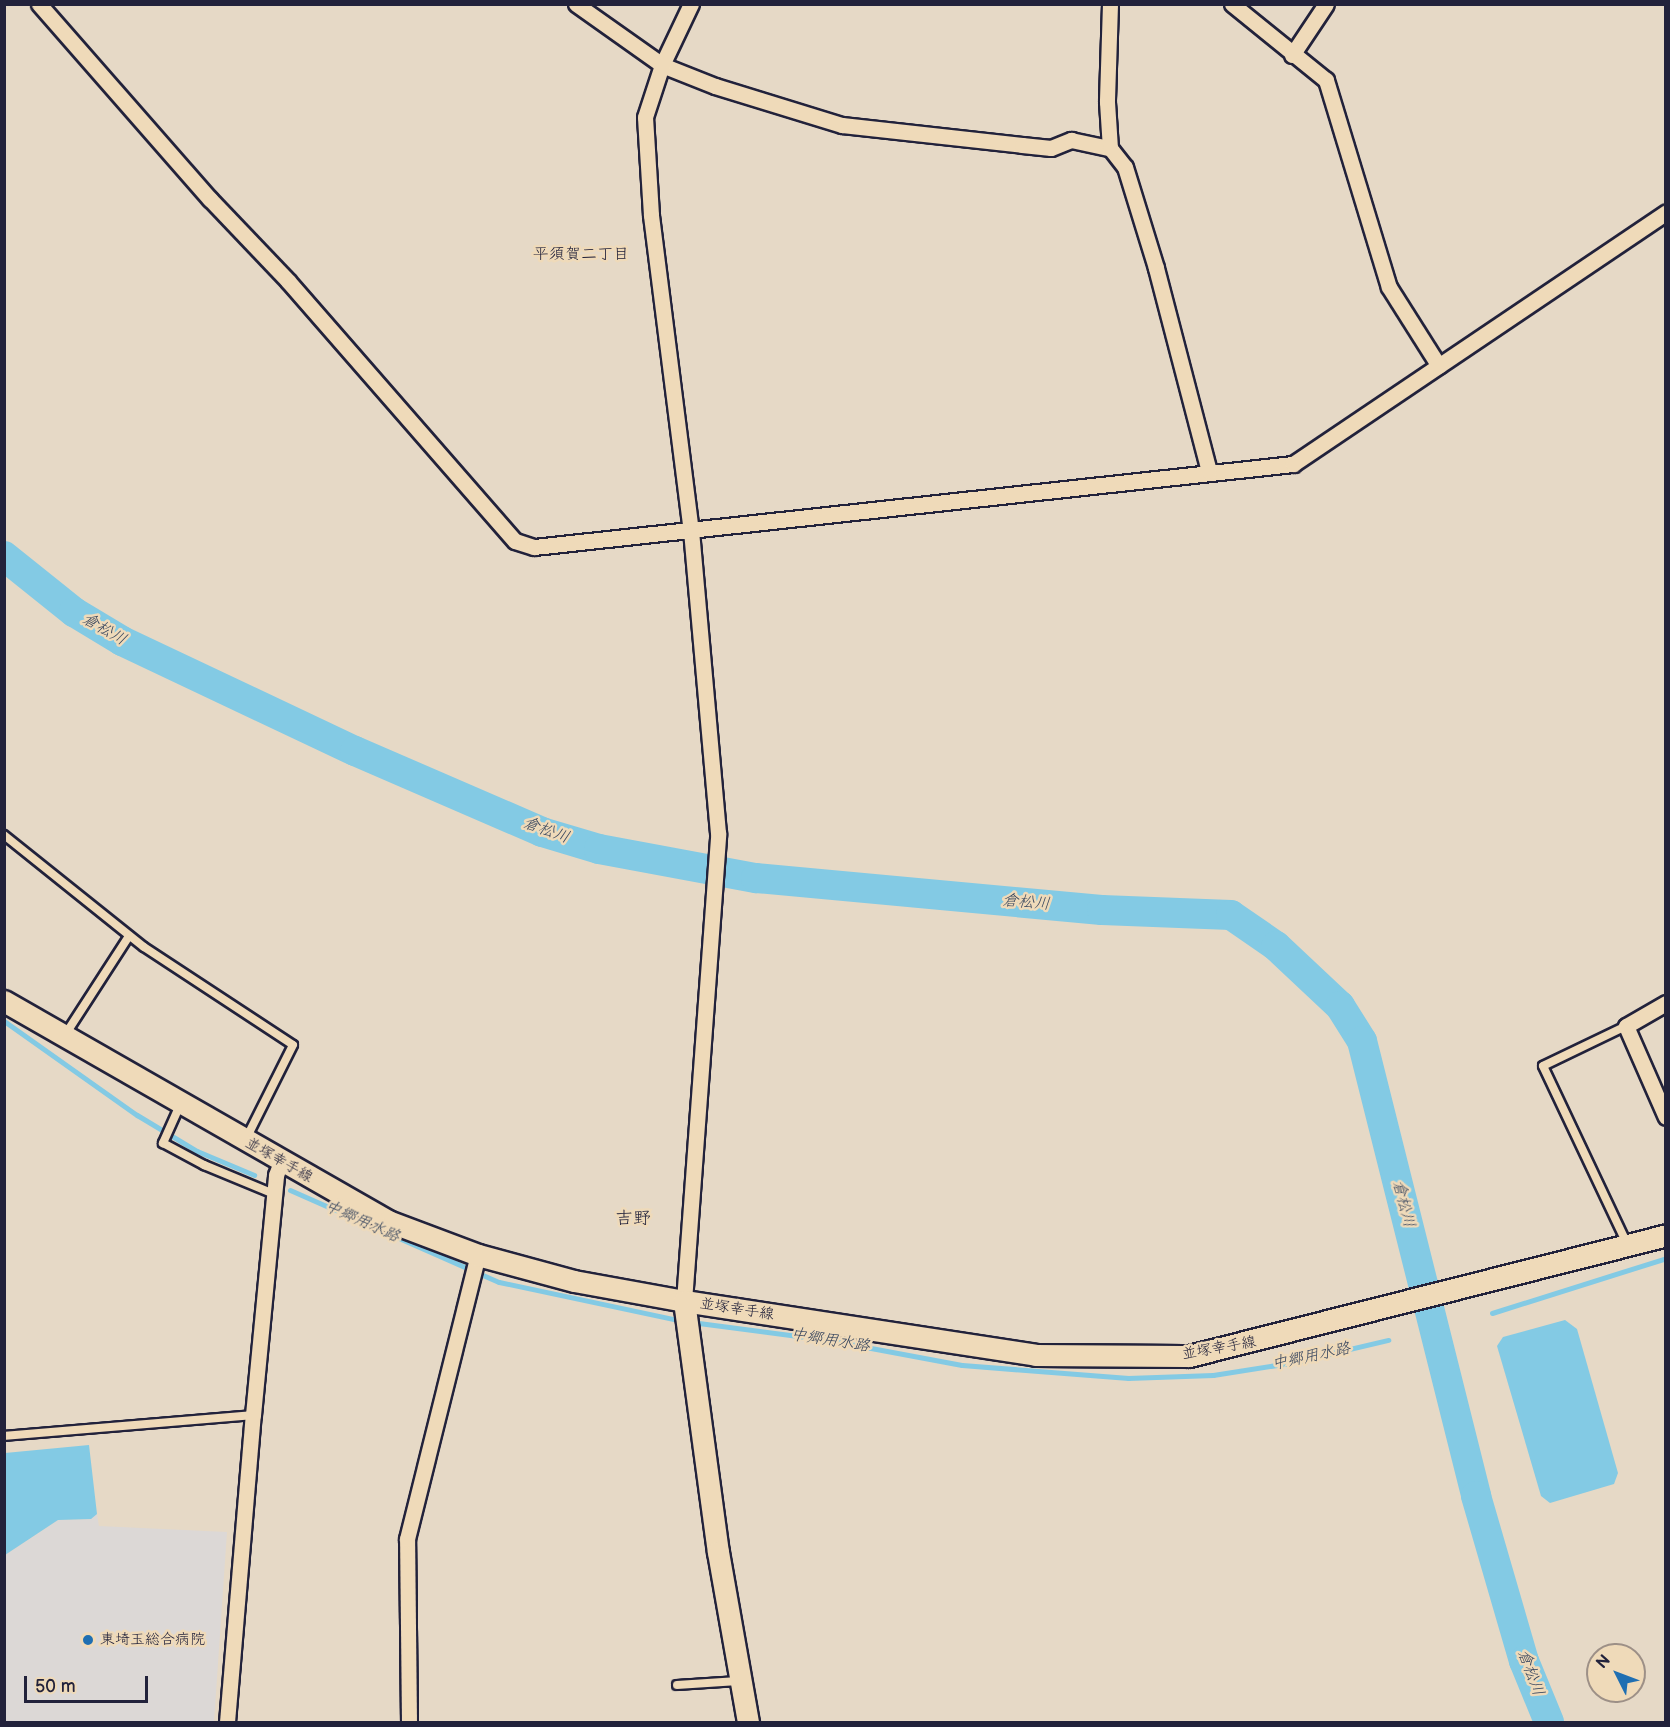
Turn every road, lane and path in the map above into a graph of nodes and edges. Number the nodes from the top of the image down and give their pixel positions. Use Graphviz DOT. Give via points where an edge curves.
graph roads {
  1 [pos="39,4"];
  2 [pos="576,4"];
  3 [pos="691,4"];
  4 [pos="1110,4"];
  5 [pos="1232,4"];
  6 [pos="1326,4"];
  7 [pos="1292,55"];
  8 [pos="662,65"];
  9 [pos="1110,147"];
  10 [pos="1665,212"];
  11 [pos="1439,366"];
  12 [pos="1209,471"];
  13 [pos="691,532"];
  14 [pos="4,835"];
  15 [pos="129,936"];
  16 [pos="4,1001"];
  17 [pos="1665,1003"];
  18 [pos="1626,1026"];
  19 [pos="65,1035"];
  20 [pos="182,1102"];
  21 [pos="1665,1117"];
  22 [pos="245,1140"];
  23 [pos="281,1162"];
  24 [pos="274,1194"];
  25 [pos="1665,1235"];
  26 [pos="1627,1245"];
  27 [pos="478,1255"];
  28 [pos="684,1301"];
  29 [pos="253,1415"];
  30 [pos="4,1436"];
  31 [pos="741,1681"];
  32 [pos="676,1685"];
  33 [pos="227,1722"];
  34 [pos="409,1722"];
  35 [pos="748,1722"];
  1 -- 13 [label="street" via="515,542 534,547"];
  2 -- 8 [label="street"];
  3 -- 8 [label="street"];
  4 -- 9 [label="street"];
  5 -- 7 [label="street"];
  6 -- 7 [label="street"];
  7 -- 11 [label="street" via="1326,80 1389,287"];
  8 -- 9 [label="street" via="715,86 842,125 1051,148 1071,140"];
  8 -- 13 [label="street" via="645,117 646,139 651,215"];
  9 -- 12 [label="street" via="1125,167"];
  10 -- 11 [label="street"];
  11 -- 12 [label="street" via="1293,464"];
  12 -- 13 [label="street"];
  13 -- 28 [label="street" via="718,833"];
  14 -- 15 [label="lane"];
  15 -- 19 [label="lane"];
  15 -- 22 [label="lane" via="293,1045"];
  16 -- 19 [label="main road, 並塚幸手線"];
  17 -- 18 [label="street"];
  18 -- 21 [label="street"];
  18 -- 26 [label="lane" via="1543,1066"];
  19 -- 20 [label="main road, 並塚幸手線"];
  20 -- 22 [label="main road, 並塚幸手線"];
  20 -- 24 [label="lane" via="163,1143"];
  22 -- 23 [label="main road, 並塚幸手線"];
  23 -- 24 [label="street"];
  23 -- 27 [label="main road, 並塚幸手線" via="388,1221"];
  24 -- 29 [label="street"];
  25 -- 26 [label="main road, 並塚幸手線"];
  26 -- 28 [label="main road, 並塚幸手線" via="1189,1356 1035,1355"];
  27 -- 28 [label="main road, 並塚幸手線" via="574,1281"];
  27 -- 34 [label="street" via="407,1539"];
  28 -- 31 [label="main road" via="718,1552"];
  29 -- 30 [label="lane"];
  29 -- 33 [label="street"];
  31 -- 32 [label="lane"];
  31 -- 35 [label="main road"];
}
